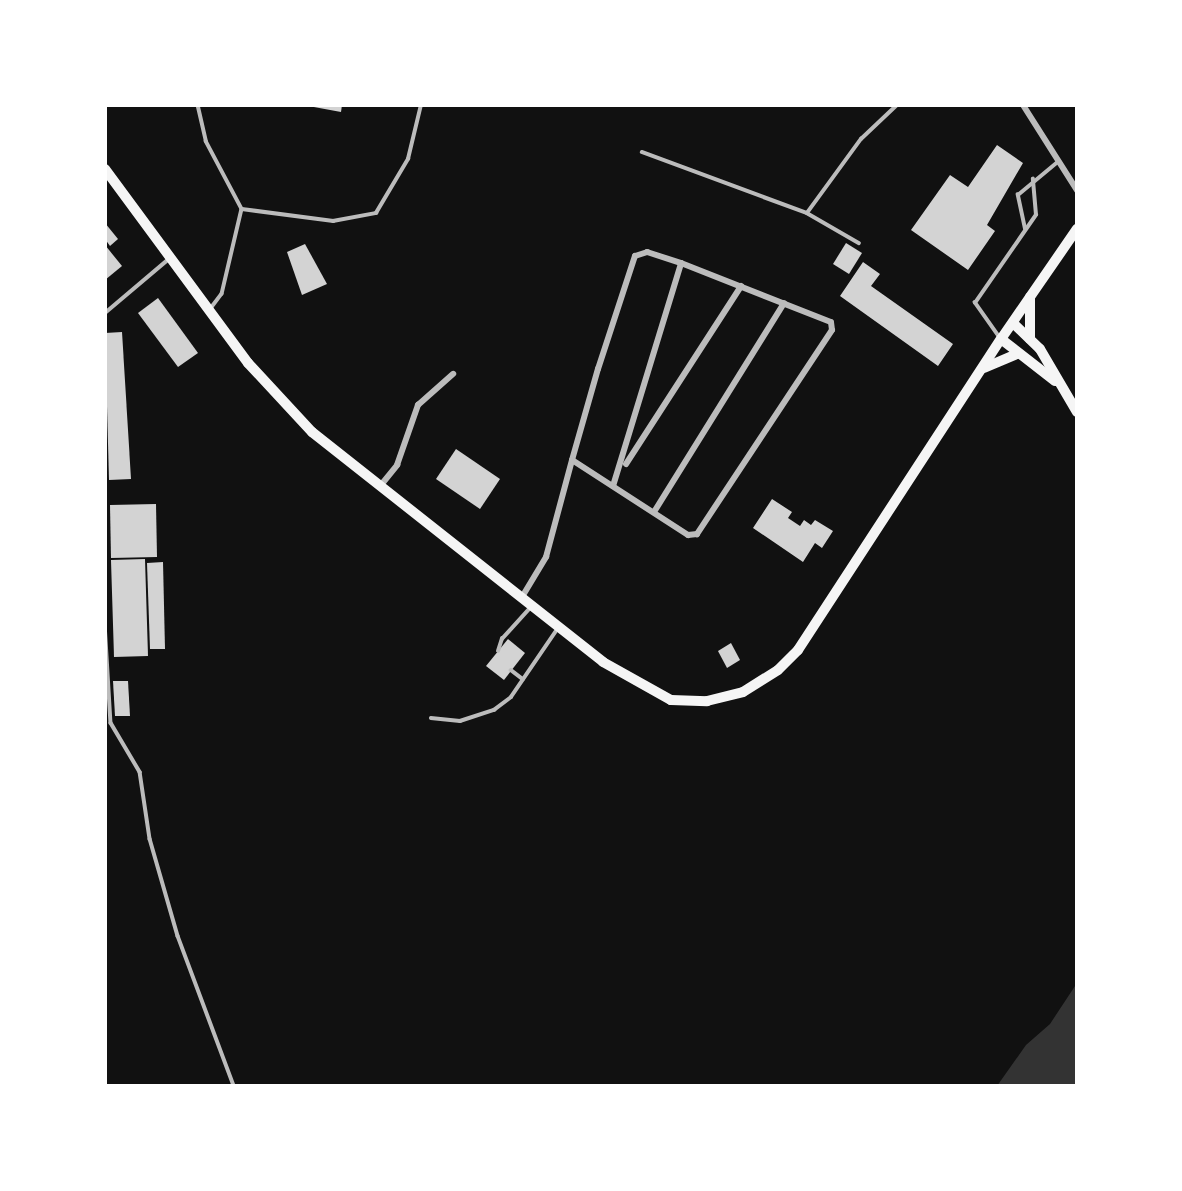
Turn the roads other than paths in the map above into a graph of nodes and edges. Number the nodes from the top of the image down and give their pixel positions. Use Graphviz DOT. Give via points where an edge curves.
graph roads {
  1 [pos="198,105"];
  2 [pos="421,105"];
  3 [pos="897,105"];
  4 [pos="1023,105"];
  5 [pos="642,152"];
  6 [pos="1059,161"];
  7 [pos="105,169"];
  8 [pos="1033,179"];
  9 [pos="1077,190"];
  10 [pos="242,209"];
  11 [pos="807,213"];
  12 [pos="1077,229"];
  13 [pos="1026,231"];
  14 [pos="859,243"];
  15 [pos="171,258"];
  16 [pos="681,264"];
  17 [pos="741,286"];
  18 [pos="1030,297"];
  19 [pos="784,303"];
  20 [pos="209,311"];
  21 [pos="105,313"];
  22 [pos="1013,323"];
  23 [pos="1001,339"];
  24 [pos="1030,339"];
  25 [pos="1017,354"];
  26 [pos="984,368"];
  27 [pos="453,374"];
  28 [pos="1055,382"];
  29 [pos="1077,412"];
  30 [pos="572,460"];
  31 [pos="621,471"];
  32 [pos="381,485"];
  33 [pos="613,486"];
  34 [pos="654,512"];
  35 [pos="522,597"];
  36 [pos="532,605"];
  37 [pos="105,623"];
  38 [pos="559,627"];
  39 [pos="498,651"];
  40 [pos="511,670"];
  41 [pos="523,679"];
  42 [pos="431,718"];
  43 [pos="234,1086"];
  1 -- 10 [label="lane" via="206,141"];
  2 -- 10 [label="lane" via="408,159 376,213 333,221"];
  3 -- 11 [label="lane" via="861,139"];
  4 -- 6 [label="street"];
  5 -- 11 [label="lane"];
  6 -- 8 [label="lane"];
  6 -- 9 [label="street"];
  7 -- 15 [label="main road"];
  8 -- 13 [label="lane" via="1038,210"];
  8 -- 13 [label="lane" via="1018,195"];
  10 -- 20 [label="lane" via="222,293"];
  11 -- 14 [label="lane"];
  12 -- 18 [label="highway"];
  13 -- 23 [label="lane" via="975,303"];
  15 -- 20 [label="main road"];
  15 -- 21 [label="lane"];
  16 -- 17 [label="street"];
  16 -- 30 [label="street" via="647,252 632,260"];
  16 -- 31 [label="street"];
  17 -- 19 [label="street"];
  17 -- 31 [label="street"];
  18 -- 22 [label="highway"];
  18 -- 24 [label="highway"];
  19 -- 34 [label="street"];
  19 -- 34 [label="street" via="829,320 832,330 699,533 688,536"];
  20 -- 32 [label="main road" via="290,411"];
  22 -- 23 [label="highway"];
  22 -- 24 [label="highway"];
  23 -- 25 [label="highway"];
  23 -- 26 [label="main road"];
  24 -- 28 [label="highway"];
  25 -- 26 [label="highway"];
  25 -- 28 [label="highway"];
  26 -- 38 [label="main road" via="817,624 798,650 760,683 716,700 671,700 620,674"];
  27 -- 32 [label="street" via="418,405 397,465"];
  28 -- 29 [label="highway"];
  30 -- 33 [label="street"];
  30 -- 35 [label="street" via="546,557"];
  31 -- 33 [label="street"];
  32 -- 35 [label="main road"];
  33 -- 34 [label="street"];
  35 -- 36 [label="main road"];
  36 -- 38 [label="main road"];
  36 -- 39 [label="lane" via="502,639"];
  37 -- 43 [label="lane" via="111,723 140,772 150,839 178,936"];
  38 -- 41 [label="lane"];
  40 -- 41 [label="lane"];
  41 -- 42 [label="lane" via="494,710 460,721"];
}
